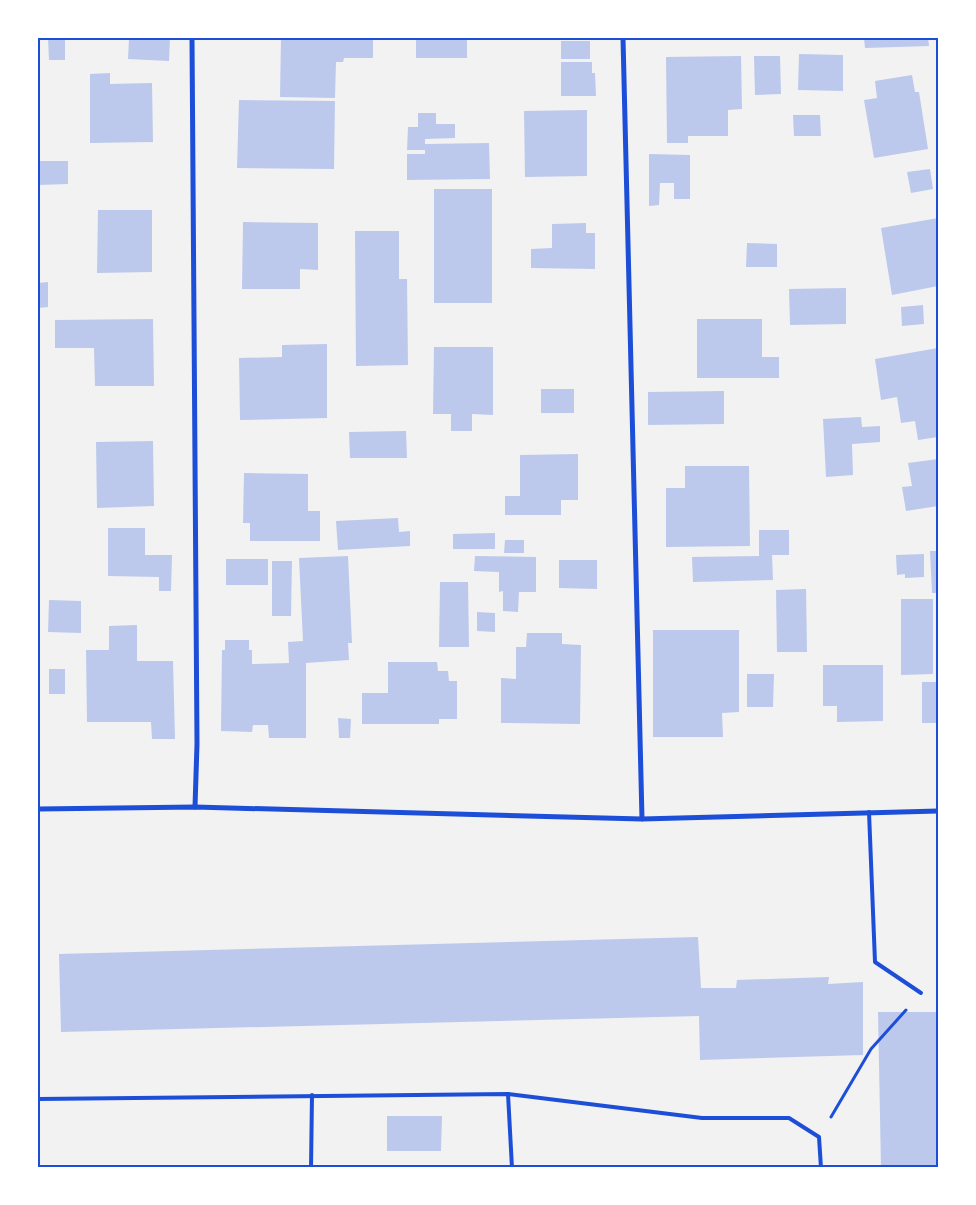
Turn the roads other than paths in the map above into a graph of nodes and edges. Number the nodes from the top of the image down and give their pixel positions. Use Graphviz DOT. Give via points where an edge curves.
graph roads {
  1 [pos="192,38"];
  2 [pos="623,38"];
  3 [pos="195,807"];
  4 [pos="38,809"];
  5 [pos="938,811"];
  6 [pos="870,812"];
  7 [pos="642,819"];
  8 [pos="921,993"];
  9 [pos="508,1094"];
  10 [pos="312,1095"];
  11 [pos="38,1099"];
  12 [pos="311,1168"];
  13 [pos="512,1168"];
  14 [pos="821,1168"];
  1 -- 3 [label="street"];
  2 -- 7 [label="street"];
  3 -- 4 [label="street"];
  3 -- 7 [label="street"];
  5 -- 6 [label="street"];
  6 -- 7 [label="street"];
  6 -- 8 [label="lane" via="875,962"];
  9 -- 10 [label="lane"];
  9 -- 13 [label="lane"];
  9 -- 14 [label="lane" via="702,1118 790,1118 819,1137"];
  10 -- 11 [label="lane"];
  10 -- 12 [label="lane"];
}
